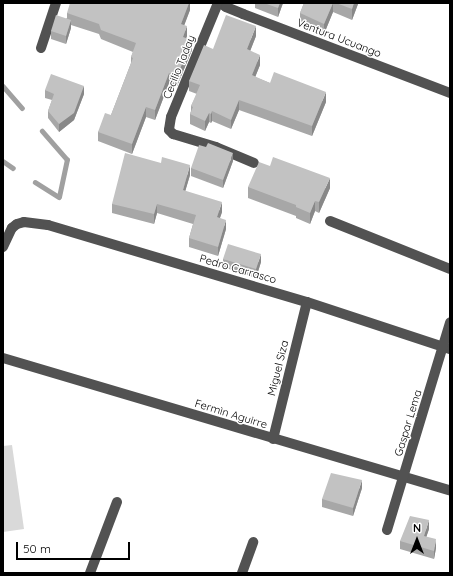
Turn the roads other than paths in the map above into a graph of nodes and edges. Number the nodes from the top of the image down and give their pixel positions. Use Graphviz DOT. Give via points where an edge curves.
graph roads {
  1 [pos="56,3"];
  2 [pos="218,3"];
  3 [pos="221,3"];
  4 [pos="41,48"];
  5 [pos="450,93"];
  6 [pos="254,163"];
  7 [pos="330,221"];
  8 [pos="3,247"];
  9 [pos="450,268"];
  10 [pos="307,302"];
  11 [pos="450,322"];
  12 [pos="447,348"];
  13 [pos="5,358"];
  14 [pos="273,439"];
  15 [pos="404,476"];
  16 [pos="450,490"];
  17 [pos="117,502"];
  18 [pos="386,530"];
  19 [pos="253,542"];
  20 [pos="90,573"];
  21 [pos="242,573"];
  1 -- 4 [label="street"];
  2 -- 6 [label="street, Cecilio Taday" via="169,125 170,133"];
  3 -- 5 [label="street, Ventura Ucuango" via="243,14"];
  7 -- 9 [label="street"];
  8 -- 10 [label="street, Pedro Carrasco" via="12,228 17,224 24,222 48,225"];
  10 -- 12 [label="street, Pedro Carrasco"];
  10 -- 14 [label="street, Miguel Siza"];
  11 -- 12 [label="street, Gaspar Lema"];
  12 -- 15 [label="street, Gaspar Lema"];
  13 -- 14 [label="street, Fermìn Aguirre"];
  14 -- 15 [label="street, Fermìn Aguirre"];
  15 -- 16 [label="street, Fermìn Aguirre"];
  15 -- 18 [label="street, Gaspar Lema"];
  17 -- 20 [label="street"];
  19 -- 21 [label="street"];
}
